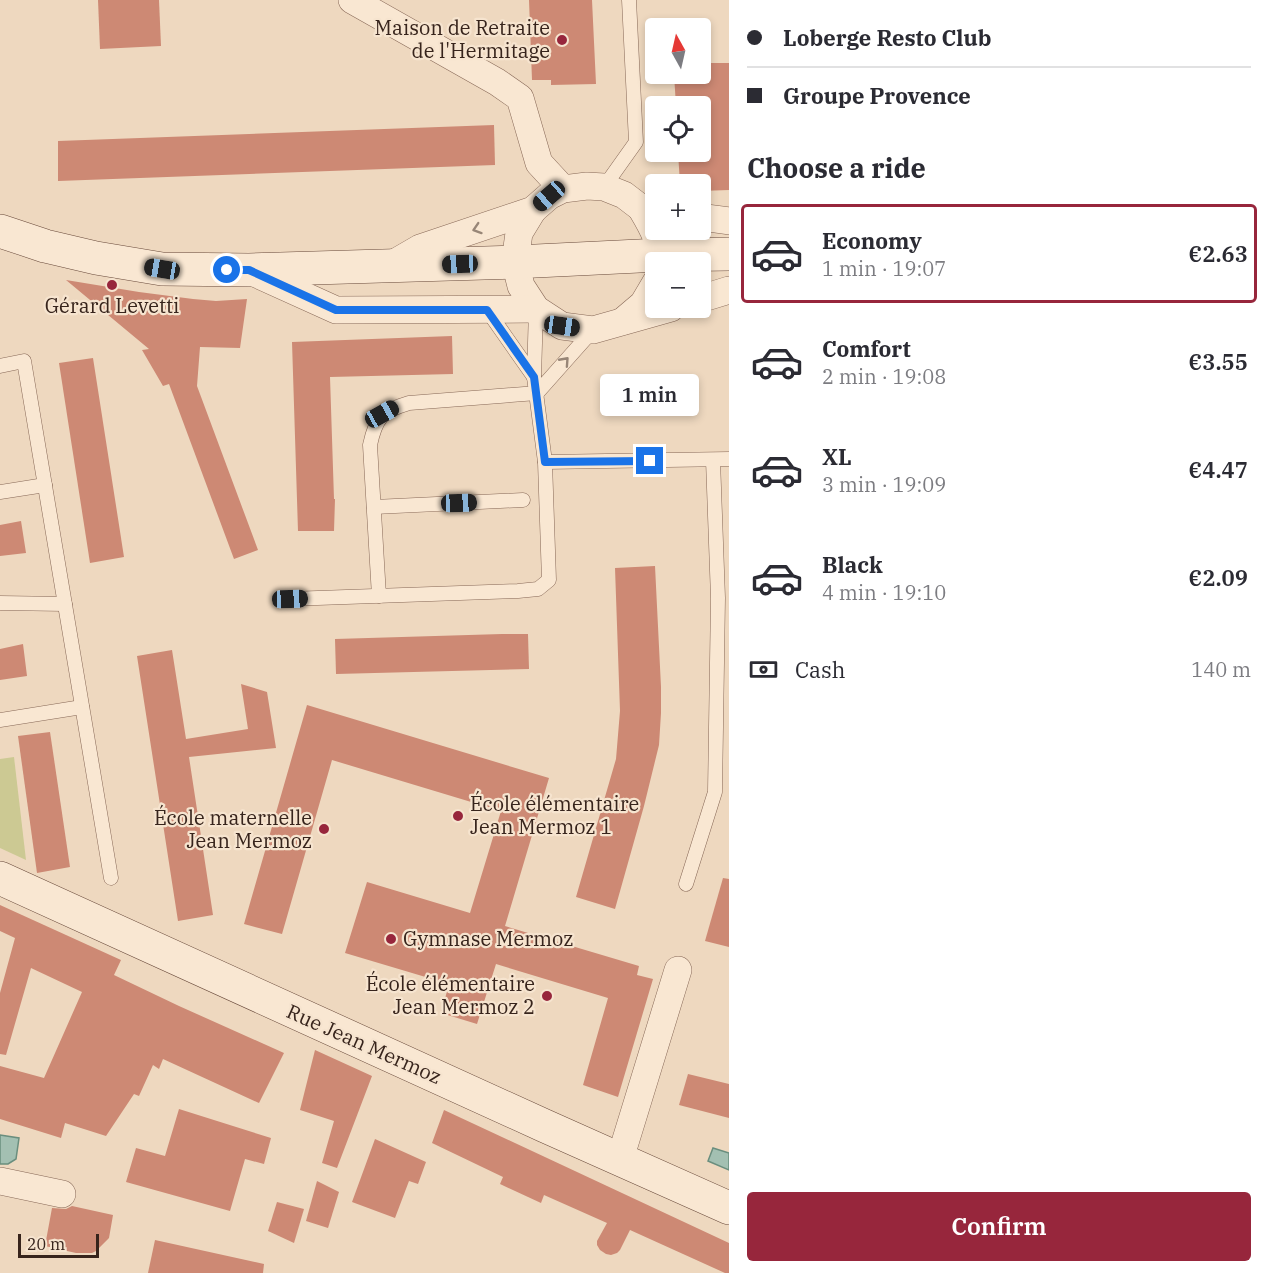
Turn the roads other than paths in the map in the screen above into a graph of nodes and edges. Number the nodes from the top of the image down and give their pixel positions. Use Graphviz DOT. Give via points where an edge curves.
graph roads {
  1 [pos="352,0"];
  2 [pos="628,0"];
  3 [pos="604,188"];
  4 [pos="563,189"];
  5 [pos="645,208"];
  6 [pos="533,210"];
  7 [pos="711,219"];
  8 [pos="729,221"];
  9 [pos="0,231"];
  10 [pos="729,254"];
  11 [pos="711,257"];
  12 [pos="515,262"];
  13 [pos="389,266"];
  14 [pos="645,266"];
  15 [pos="249,270"];
  16 [pos="729,290"];
  17 [pos="711,296"];
  18 [pos="645,299"];
  19 [pos="536,309"];
  20 [pos="487,310"];
  21 [pos="645,315"];
  22 [pos="622,322"];
  23 [pos="593,330"];
  24 [pos="0,366"];
  25 [pos="534,377"];
  26 [pos="537,393"];
  27 [pos="729,459"];
  28 [pos="713,460"];
  29 [pos="545,462"];
  30 [pos="45,485"];
  31 [pos="0,492"];
  32 [pos="523,500"];
  33 [pos="374,507"];
  34 [pos="379,596"];
  35 [pos="290,599"];
  36 [pos="0,603"];
  37 [pos="65,604"];
  38 [pos="82,707"];
  39 [pos="0,720"];
  40 [pos="722,793"];
  41 [pos="0,878"];
  42 [pos="111,878"];
  43 [pos="686,884"];
  44 [pos="678,970"];
  45 [pos="620,1159"];
  46 [pos="0,1181"];
  47 [pos="62,1194"];
  48 [pos="729,1208"];
  1 -- 4 [label="street" via="520,98 540,163"];
  2 -- 3 [label="lane" via="636,142"];
  3 -- 4 [label="street"];
  3 -- 5 [label="street"];
  4 -- 6 [label="street"];
  6 -- 12 [label="street" via="519,233"];
  6 -- 13 [label="street, one-way" via="420,248"];
  7 -- 8 [label="street"];
  9 -- 15 [label="main road" via="96,258 162,269"];
  10 -- 11 [label="main road"];
  12 -- 13 [label="main road"];
  12 -- 14 [label="main road"];
  12 -- 19 [label="street" via="521,286"];
  13 -- 15 [label="main road"];
  15 -- 20 [label="street" via="336,310"];
  16 -- 17 [label="street"];
  18 -- 22 [label="street"];
  19 -- 20 [label="street"];
  19 -- 23 [label="street" via="562,326"];
  19 -- 25 [label="lane"];
  20 -- 25 [label="lane"];
  21 -- 22 [label="street"];
  22 -- 23 [label="street"];
  26 -- 23 [label="lane, one-way"];
  24 -- 30 [label="lane" via="24,361"];
  25 -- 26 [label="lane"];
  26 -- 29 [label="lane"];
  26 -- 33 [label="lane" via="409,403 382,414 370,445"];
  27 -- 28 [label="lane"];
  28 -- 29 [label="lane"];
  28 -- 40 [label="lane"];
  29 -- 34 [label="lane" via="549,580 538,589"];
  30 -- 31 [label="lane"];
  30 -- 37 [label="lane"];
  32 -- 33 [label="lane"];
  33 -- 34 [label="lane"];
  34 -- 35 [label="lane"];
  36 -- 37 [label="lane"];
  37 -- 38 [label="lane"];
  38 -- 39 [label="lane"];
  38 -- 42 [label="lane"];
  40 -- 43 [label="lane"];
  41 -- 45 [label="main road, Rue Jean Mermoz"];
  44 -- 45 [label="street"];
  45 -- 48 [label="main road, Rue Jean Mermoz"];
  46 -- 47 [label="street"];
}
